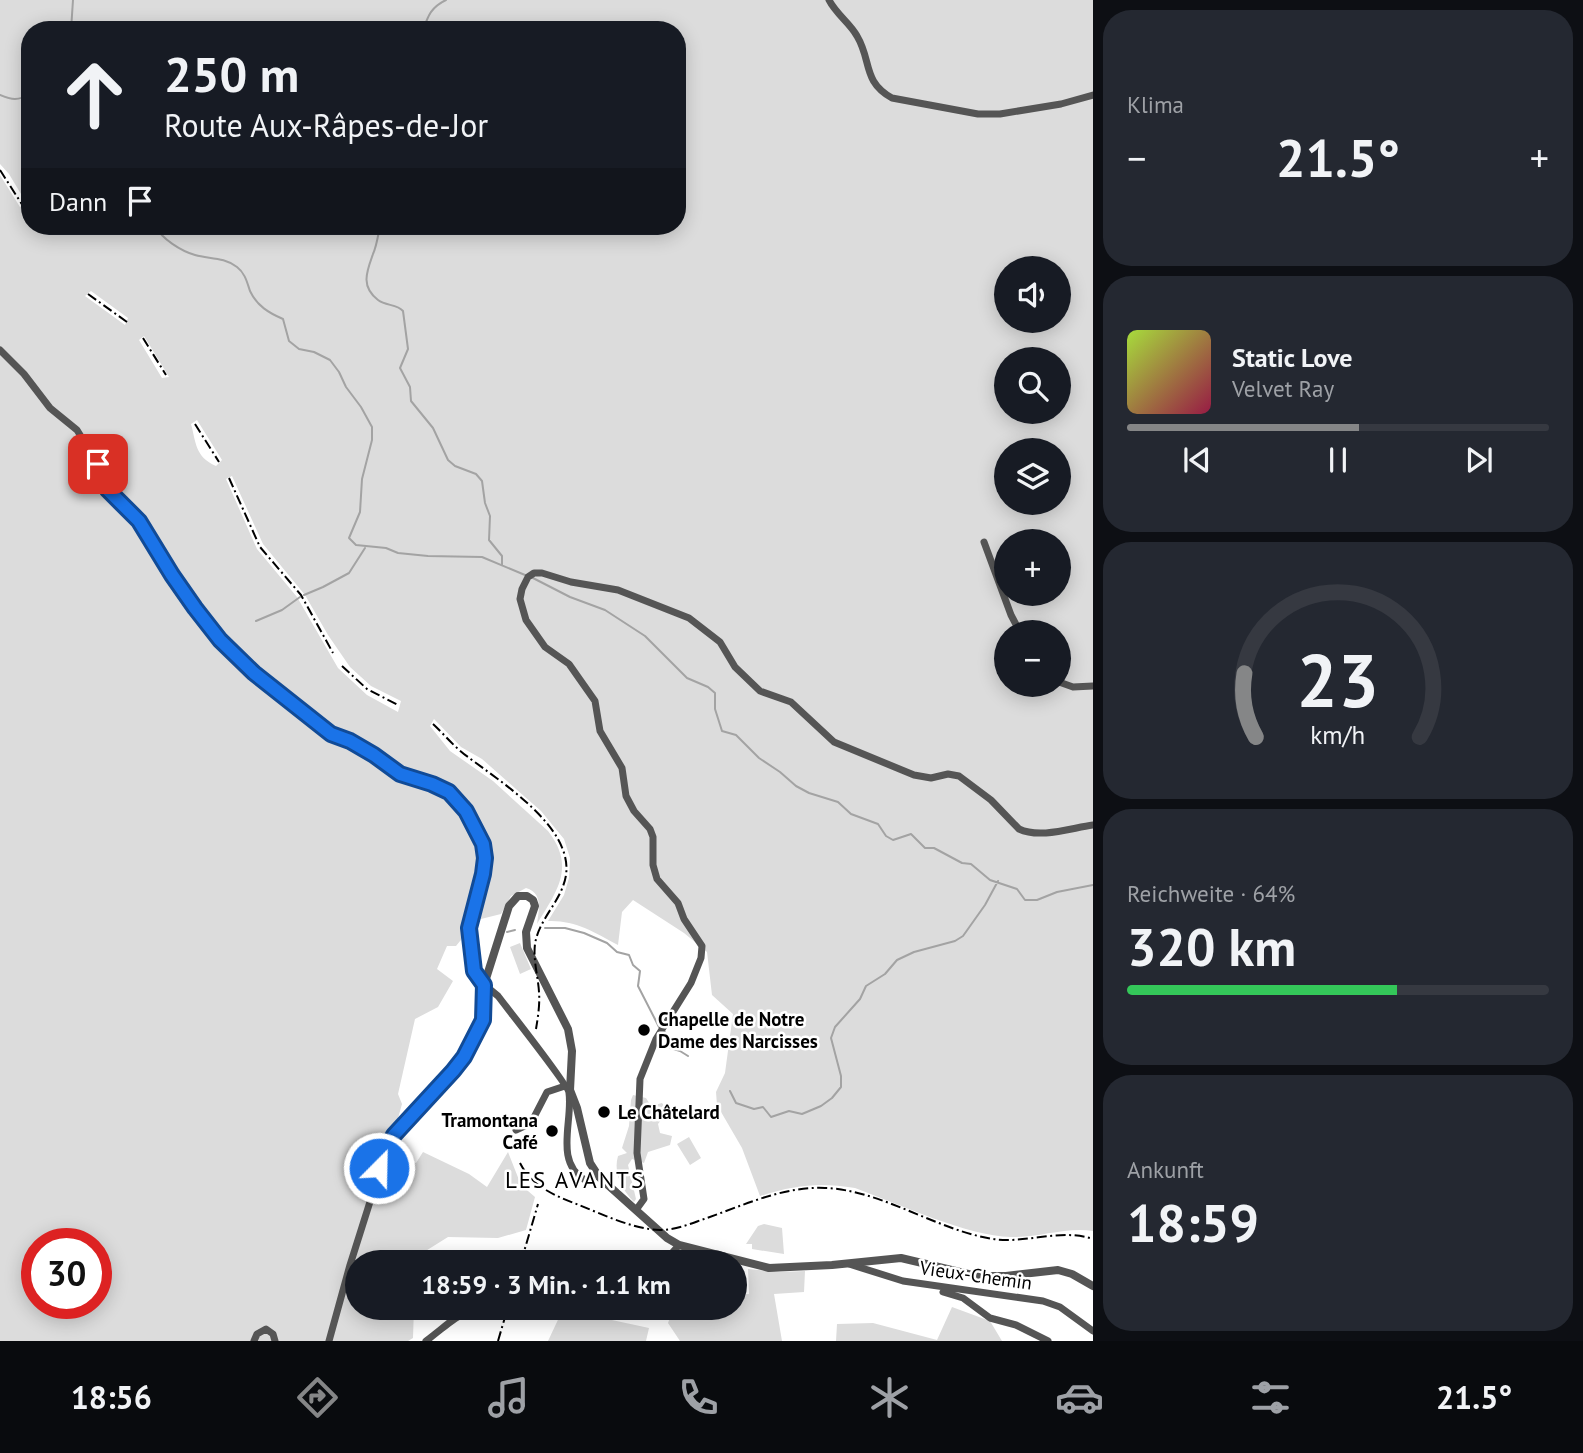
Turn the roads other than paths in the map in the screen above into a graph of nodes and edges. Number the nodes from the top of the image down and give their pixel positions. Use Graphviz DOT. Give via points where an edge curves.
graph roads {
  1 [pos="830,0"];
  2 [pos="1093,95"];
  3 [pos="0,350"];
  4 [pos="984,542"];
  5 [pos="1014,620"];
  6 [pos="1071,686"];
  7 [pos="1093,686"];
  8 [pos="1093,825"];
  9 [pos="484,985"];
  10 [pos="567,1088"];
  11 [pos="516,1130"];
  12 [pos="585,1180"];
  13 [pos="636,1210"];
  14 [pos="679,1245"];
  15 [pos="675,1250"];
  16 [pos="849,1263"];
  17 [pos="930,1286"];
  18 [pos="1093,1286"];
  19 [pos="452,1320"];
  20 [pos="1093,1331"];
  21 [pos="254,1341"];
  22 [pos="275,1341"];
  23 [pos="328,1341"];
  24 [pos="426,1341"];
  25 [pos="1048,1341"];
  1 -- 2 [label="street" via="858,37 871,79 892,98 1000,114"];
  3 -- 9 [label="street" via="45,402 77,430 108,490 139,521 176,582 220,640 331,734 400,774 441,788 460,804 484,851 469,928 474,971"];
  4 -- 5 [label="street"];
  6 -- 7 [label="street"];
  8 -- 13 [label="street" via="1035,834 1019,830 991,800 959,776 914,775 834,742 791,702 760,691 735,667 720,642 689,618 618,590 534,573 528,577 521,607 545,647 569,664 595,701 600,731 622,768 626,796 653,837 657,879 678,903 702,946 691,983 656,1039 640,1079 637,1153 644,1199"];
  9 -- 10 [label="street" via="498,996"];
  9 -- 10 [label="street" via="509,906 517,896 529,897 535,906 527,929 527,948 568,1029 572,1051"];
  9 -- 23 [label="street" via="483,1020 464,1057 399,1128 387,1148"];
  10 -- 11 [label="street" via="547,1092 531,1123"];
  10 -- 12 [label="street" via="567,1155 573,1170"];
  10 -- 13 [label="street" via="593,1170"];
  13 -- 14 [label="street"];
  14 -- 15 [label="street"];
  14 -- 16 [label="street" via="769,1268"];
  16 -- 17 [label="street, Vieux-Chemin" via="887,1278"];
  16 -- 18 [label="street" via="909,1258 985,1276 1058,1270"];
  17 -- 20 [label="street, Vieux-Chemin" via="1043,1301 1060,1307"];
  17 -- 25 [label="street" via="963,1298 990,1318"];
  19 -- 24 [label="street"];
  21 -- 22 [label="street" via="264,1329"];
}
